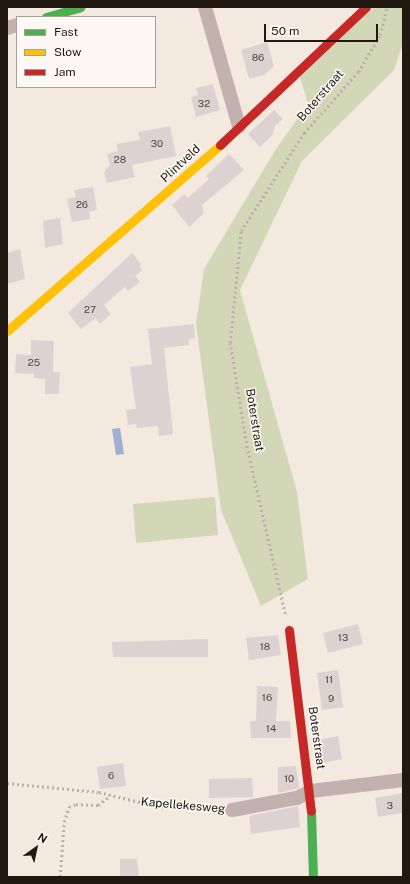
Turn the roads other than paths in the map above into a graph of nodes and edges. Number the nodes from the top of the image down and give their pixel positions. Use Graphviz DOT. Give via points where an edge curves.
graph roads {
  1 [pos="205,7"];
  2 [pos="366,7"];
  3 [pos="72,8"];
  4 [pos="49,16"];
  5 [pos="239,126"];
  6 [pos="7,331"];
  7 [pos="290,630"];
  8 [pos="403,780"];
  9 [pos="311,791"];
  10 [pos="232,810"];
  11 [pos="313,877"];
  1 -- 5 [label="street"];
  2 -- 5 [label="street, Plintveld"];
  3 -- 4 [label="street"];
  5 -- 6 [label="street, Plintveld" via="178,184 52,289"];
  7 -- 9 [label="street, Boterstraat"];
  8 -- 9 [label="street, Kapellekesweg"];
  9 -- 10 [label="street, Kapellekesweg" via="297,798"];
  9 -- 11 [label="street, Boterstraat"];
}
